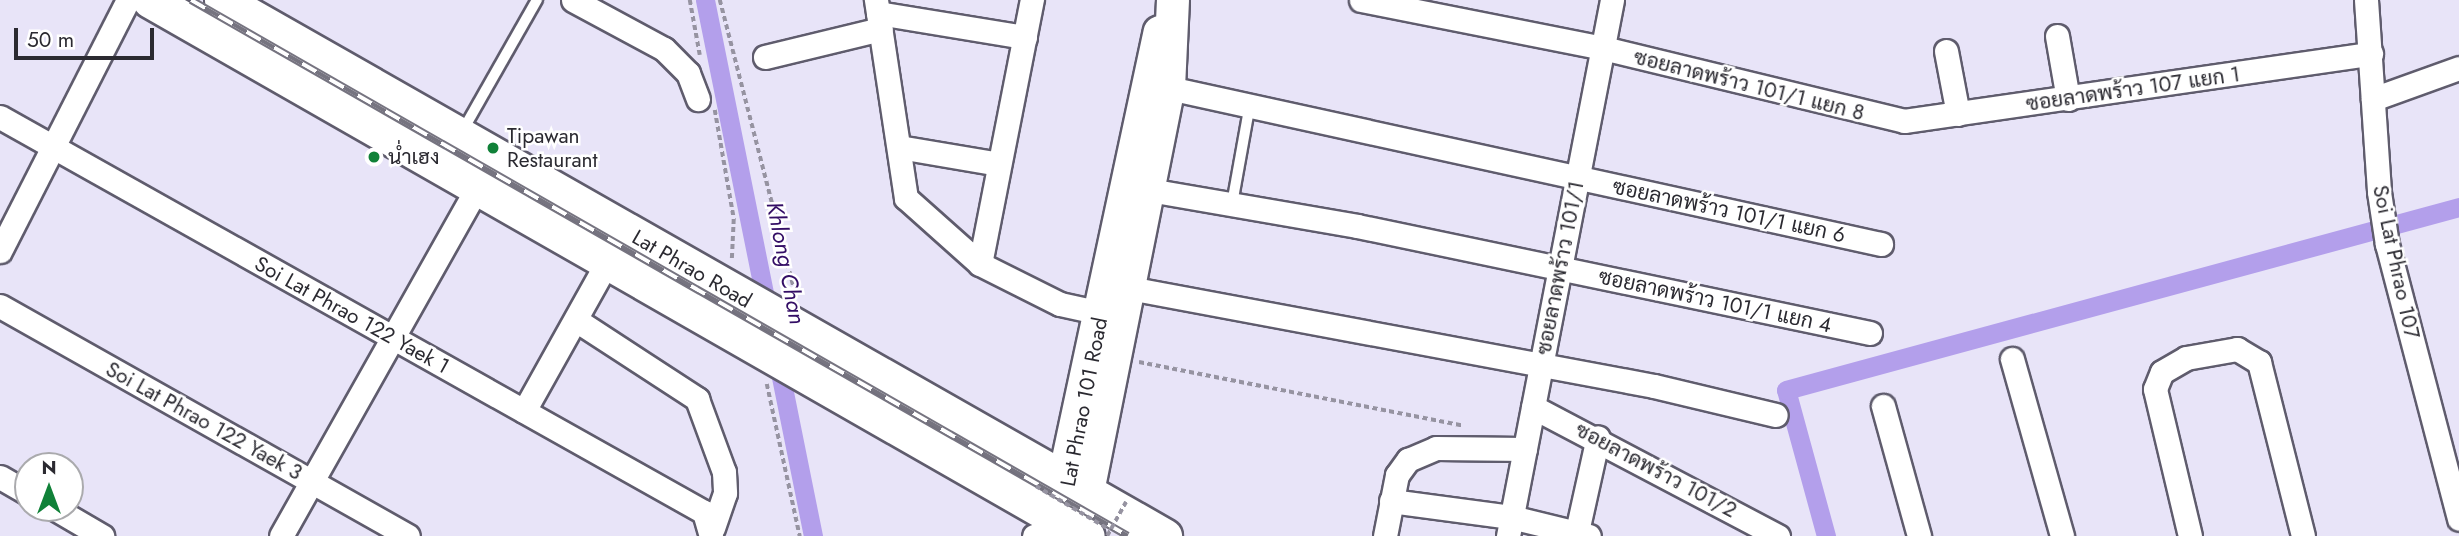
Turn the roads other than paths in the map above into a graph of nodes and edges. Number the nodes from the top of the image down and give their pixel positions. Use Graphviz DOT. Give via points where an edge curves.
graph roads {
  1 [pos="128,0"];
  2 [pos="150,0"];
  3 [pos="222,0"];
  4 [pos="537,0"];
  5 [pos="573,0"];
  6 [pos="1032,0"];
  7 [pos="1172,0"];
  8 [pos="1361,0"];
  9 [pos="1612,0"];
  10 [pos="2366,0"];
  11 [pos="878,14"];
  12 [pos="2057,36"];
  13 [pos="1025,37"];
  14 [pos="1603,48"];
  15 [pos="1946,51"];
  16 [pos="2371,54"];
  17 [pos="765,57"];
  18 [pos="2459,68"];
  19 [pos="1170,88"];
  20 [pos="2068,99"];
  21 [pos="2373,99"];
  22 [pos="706,103"];
  23 [pos="1250,104"];
  24 [pos="1958,114"];
  25 [pos="0,117"];
  26 [pos="1895,120"];
  27 [pos="460,136"];
  28 [pos="53,147"];
  29 [pos="899,147"];
  30 [pos="999,164"];
  31 [pos="1577,178"];
  32 [pos="478,187"];
  33 [pos="1149,190"];
  34 [pos="1233,204"];
  35 [pos="1881,244"];
  36 [pos="0,251"];
  37 [pos="608,261"];
  38 [pos="981,264"];
  39 [pos="1560,268"];
  40 [pos="1129,288"];
  41 [pos="0,306"];
  42 [pos="1101,313"];
  43 [pos="576,320"];
  44 [pos="1870,333"];
  45 [pos="393,338"];
  46 [pos="2012,359"];
  47 [pos="1540,369"];
  48 [pos="1883,406"];
  49 [pos="1533,407"];
  50 [pos="524,411"];
  51 [pos="1776,415"];
  52 [pos="1598,437"];
  53 [pos="1525,449"];
  54 [pos="313,482"];
  55 [pos="1063,486"];
  56 [pos="1391,501"];
  57 [pos="2459,519"];
  58 [pos="78,522"];
  59 [pos="710,526"];
  60 [pos="1509,527"];
  61 [pos="1088,530"];
  62 [pos="1581,534"];
  63 [pos="102,536"];
  64 [pos="281,536"];
  65 [pos="408,536"];
  66 [pos="1034,536"];
  67 [pos="1164,536"];
  68 [pos="1385,536"];
  69 [pos="1778,536"];
  70 [pos="1919,536"];
  71 [pos="2062,536"];
  72 [pos="2190,536"];
  73 [pos="2303,536"];
  1 -- 28 [label="street"];
  2 -- 32 [label="main road, Lat Phrao Road"];
  3 -- 27 [label="main road, Lat Phrao Road"];
  4 -- 27 [label="lane"];
  5 -- 22 [label="street" via="664,49 688,73"];
  6 -- 13 [label="street"];
  7 -- 19 [label="street, Lat Phrao 101 Road"];
  7 -- 42 [label="street, Lat Phrao 101 Road" via="1152,55"];
  8 -- 14 [label="street, ซอยลาดพร้าว 101/1 แยก 8"];
  9 -- 14 [label="street, ซอยลาดพร้าว 101/1"];
  10 -- 16 [label="street, Soi Lat Phrao 107"];
  11 -- 13 [label="street"];
  11 -- 17 [label="street"];
  11 -- 29 [label="street"];
  12 -- 20 [label="street"];
  13 -- 30 [label="street"];
  14 -- 26 [label="street, ซอยลาดพร้าว 101/1 แยก 8"];
  14 -- 31 [label="street, ซอยลาดพร้าว 101/1"];
  15 -- 24 [label="street"];
  16 -- 20 [label="street, ซอยลาดพร้าว 107 แยก 1"];
  16 -- 21 [label="street, Soi Lat Phrao 107"];
  18 -- 21 [label="street"];
  19 -- 23 [label="street, ซอยลาดพร้าว 101/1 แยก 6"];
  19 -- 33 [label="street, Lat Phrao 101 Road"];
  20 -- 24 [label="street, ซอยลาดพร้าว 107 แยก 1"];
  21 -- 57 [label="street, Soi Lat Phrao 107" via="2387,244"];
  23 -- 31 [label="street, ซอยลาดพร้าว 101/1 แยก 6"];
  23 -- 34 [label="lane"];
  24 -- 26 [label="street, ซอยลาดพร้าว 107 แยก 1"];
  25 -- 28 [label="street, Soi Lat Phrao 122 Yaek 1"];
  27 -- 55 [label="main road, Lat Phrao Road"];
  28 -- 36 [label="street"];
  28 -- 45 [label="street, Soi Lat Phrao 122 Yaek 1"];
  29 -- 30 [label="street"];
  29 -- 38 [label="street" via="906,198"];
  30 -- 38 [label="street"];
  31 -- 35 [label="street, ซอยลาดพร้าว 101/1 แยก 6"];
  31 -- 39 [label="street, ซอยลาดพร้าว 101/1"];
  32 -- 37 [label="main road, Lat Phrao Road"];
  32 -- 45 [label="street"];
  33 -- 34 [label="street, ซอยลาดพร้าว 101/1 แยก 4"];
  33 -- 40 [label="street, Lat Phrao 101 Road"];
  34 -- 39 [label="street, ซอยลาดพร้าว 101/1 แยก 4"];
  37 -- 43 [label="street"];
  37 -- 61 [label="main road, Lat Phrao Road"];
  38 -- 42 [label="street" via="1060,304"];
  39 -- 44 [label="street, ซอยลาดพร้าว 101/1 แยก 4"];
  39 -- 47 [label="street, ซอยลาดพร้าว 101/1"];
  40 -- 47 [label="street"];
  40 -- 55 [label="street, Lat Phrao 101 Road" via="1116,358"];
  41 -- 54 [label="street, Soi Lat Phrao 122 Yaek 3"];
  42 -- 55 [label="street, Lat Phrao 101 Road"];
  43 -- 50 [label="street"];
  43 -- 59 [label="street" via="697,399 724,472 725,493"];
  45 -- 50 [label="street, Soi Lat Phrao 122 Yaek 1"];
  45 -- 54 [label="street"];
  46 -- 71 [label="street"];
  47 -- 49 [label="street, ซอยลาดพร้าว 101/1"];
  47 -- 51 [label="street" via="1654,386"];
  48 -- 70 [label="street"];
  49 -- 52 [label="street, ซอยลาดพร้าว 101/2"];
  49 -- 53 [label="street, ซอยลาดพร้าว 101/1"];
  50 -- 59 [label="street, Soi Lat Phrao 122 Yaek 1"];
  52 -- 62 [label="street"];
  52 -- 69 [label="street, ซอยลาดพร้าว 101/2"];
  53 -- 56 [label="street" via="1421,453 1397,475"];
  53 -- 60 [label="street, ซอยลาดพร้าว 101/1"];
  54 -- 64 [label="street"];
  54 -- 65 [label="street, Soi Lat Phrao 122 Yaek 3"];
  55 -- 61 [label="street, Lat Phrao 101 Road"];
  55 -- 67 [label="main road, Lat Phrao Road"];
  56 -- 60 [label="street"];
  56 -- 68 [label="street"];
  58 -- 63 [label="street"];
  60 -- 62 [label="street"];
  61 -- 66 [label="street"];
  72 -- 73 [label="street" via="2155,390 2162,372 2186,358 2237,349 2259,362"];
}
